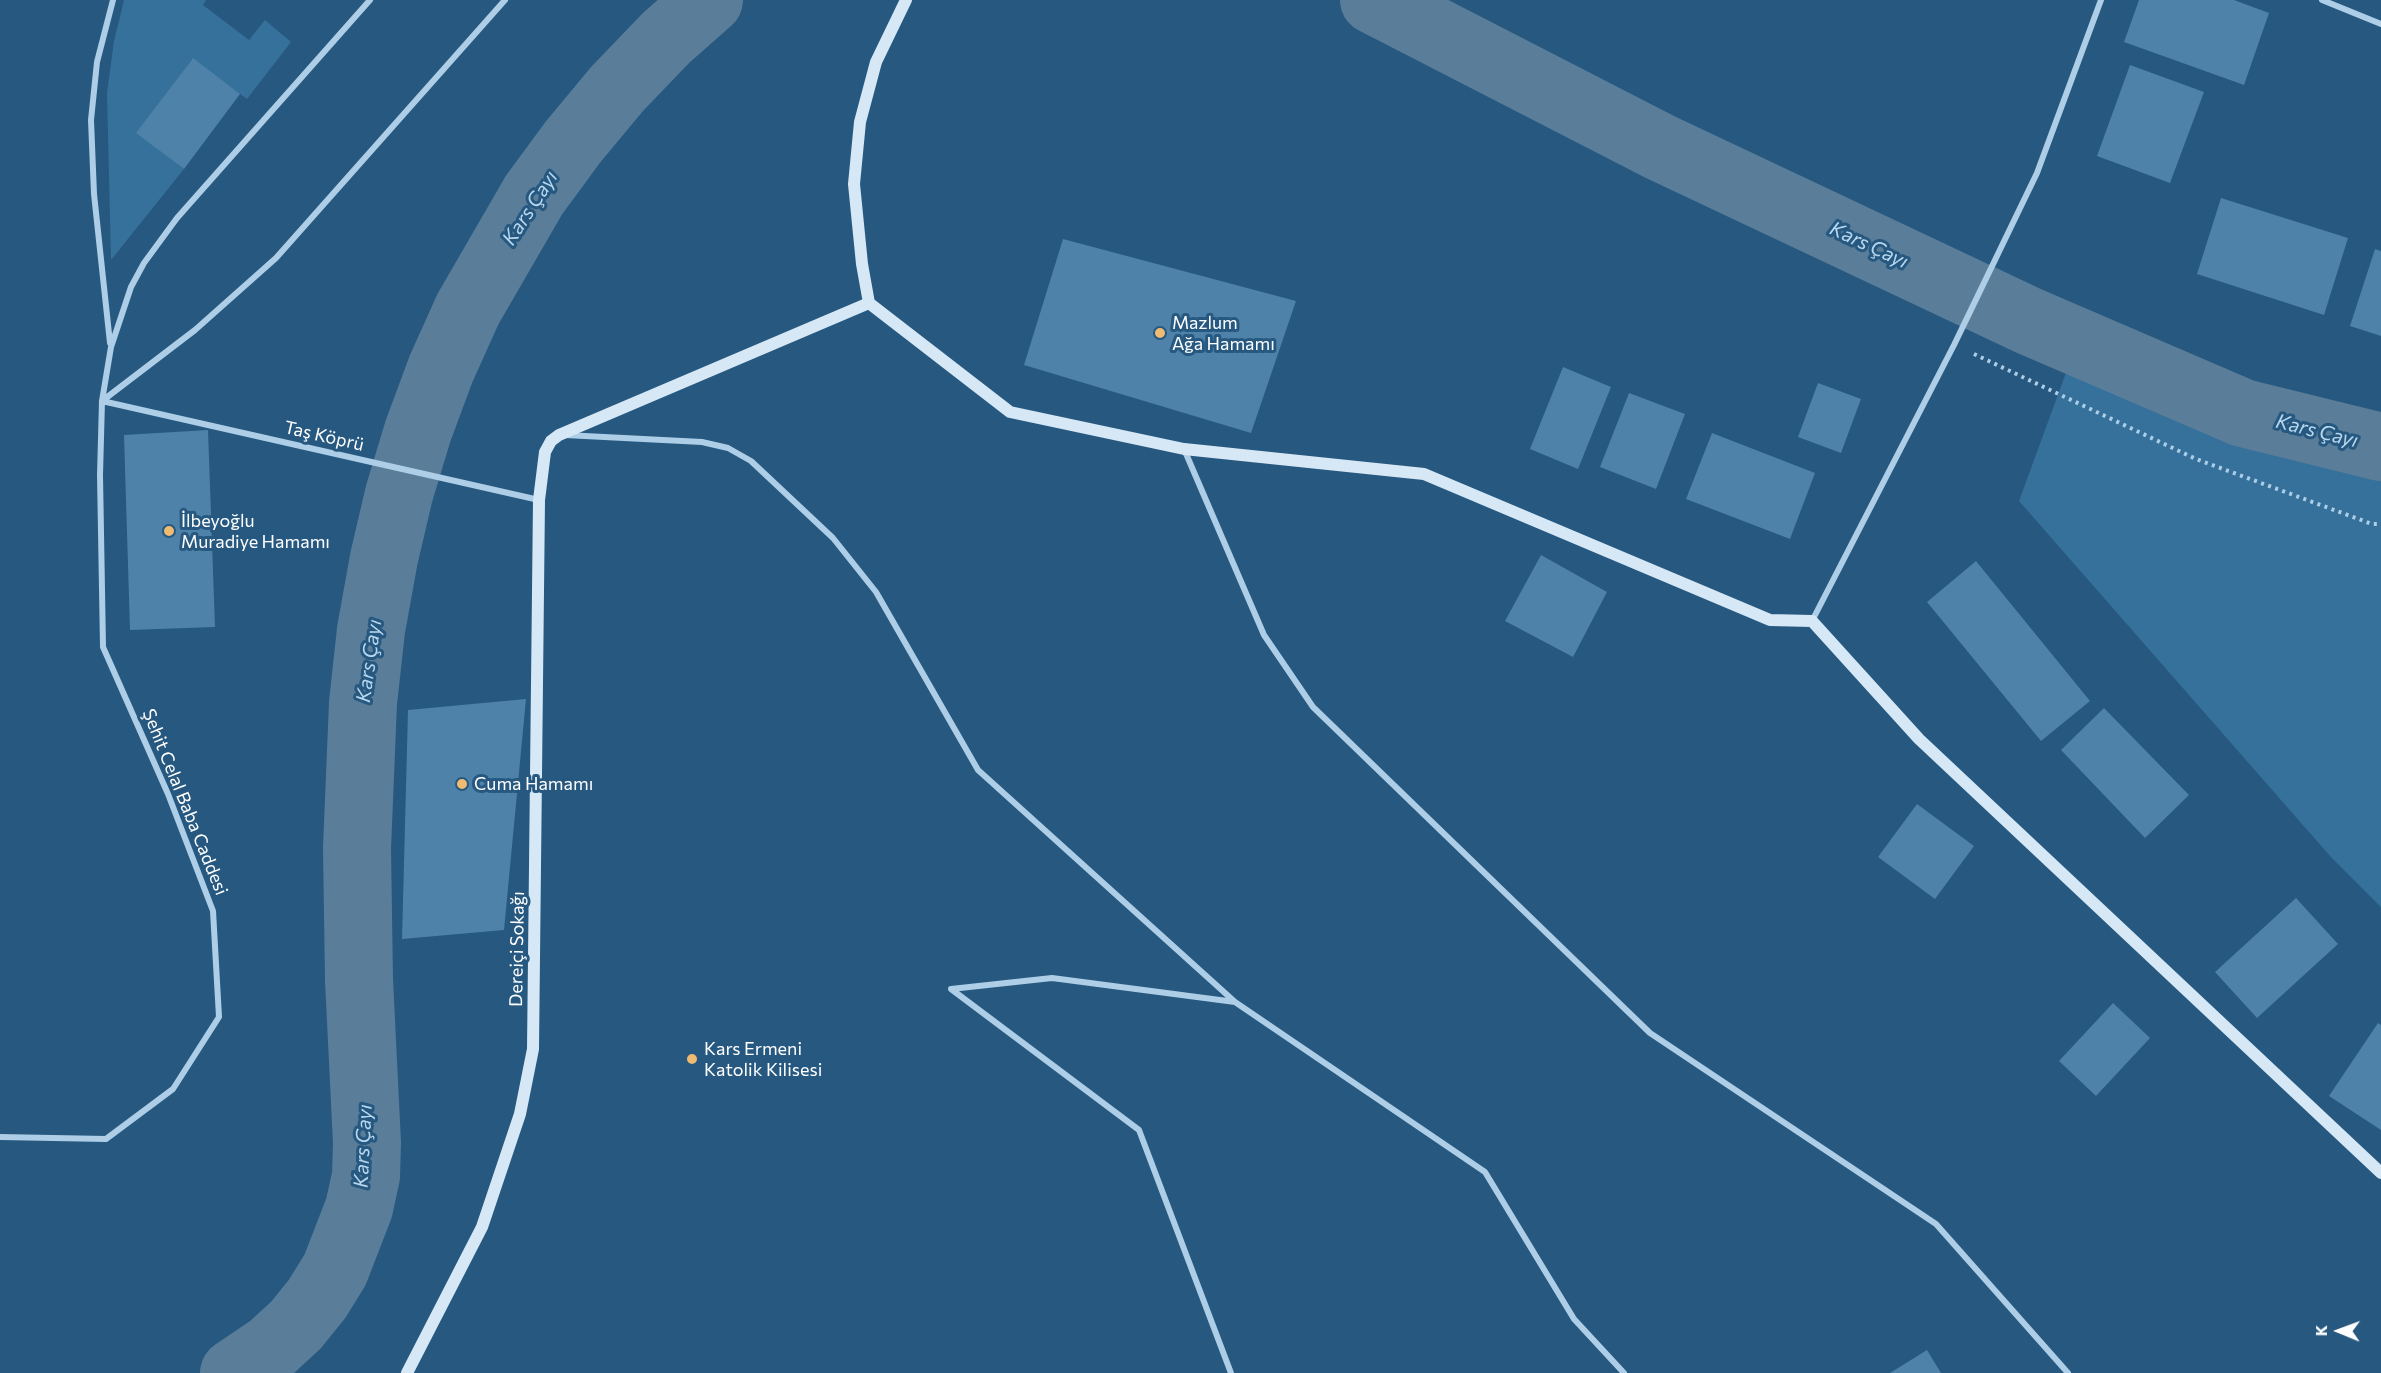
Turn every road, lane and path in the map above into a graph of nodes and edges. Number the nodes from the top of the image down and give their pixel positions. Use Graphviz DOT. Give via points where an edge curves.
graph roads {
  1 [pos="114,0"];
  2 [pos="370,0"];
  3 [pos="506,0"];
  4 [pos="906,0"];
  5 [pos="2101,0"];
  6 [pos="2322,0"];
  7 [pos="2381,24"];
  8 [pos="869,303"];
  9 [pos="1954,345"];
  10 [pos="111,347"];
  11 [pos="102,401"];
  12 [pos="559,435"];
  13 [pos="1184,449"];
  14 [pos="539,500"];
  15 [pos="2381,524"];
  16 [pos="1812,621"];
  17 [pos="1235,1002"];
  18 [pos="0,1137"];
  19 [pos="2381,1173"];
  20 [pos="407,1373"];
  21 [pos="1231,1373"];
  22 [pos="1624,1373"];
  23 [pos="2068,1373"];
  1 -- 10 [label="street" via="97,62 91,120 94,194"];
  2 -- 10 [label="street" via="177,218 131,287"];
  3 -- 11 [label="street" via="276,258 195,330"];
  4 -- 8 [label="street" via="876,62 860,122 854,184"];
  5 -- 9 [label="street" via="2037,173"];
  6 -- 7 [label="street"];
  8 -- 12 [label="street"];
  8 -- 13 [label="street" via="1010,412"];
  9 -- 15 [label="path" via="2196,459"];
  9 -- 16 [label="street"];
  10 -- 11 [label="street, Şehit Celal Baba Caddesi"];
  11 -- 14 [label="street, Taş Köprü"];
  11 -- 18 [label="street, Şehit Celal Baba Caddesi" via="102,646 168,794 213,910 219,1017 173,1089 106,1139"];
  12 -- 14 [label="street, Dereiçi Sokağı" via="545,452"];
  12 -- 17 [label="street" via="702,442 728,448 751,461 833,538 876,592 978,770"];
  13 -- 16 [label="street" via="1424,474 1770,620"];
  13 -- 23 [label="street" via="1264,634 1313,707 1650,1033 1936,1224"];
  14 -- 20 [label="street, Dereiçi Sokağı" via="533,1048 520,1114 482,1227"];
  16 -- 19 [label="street" via="1919,740"];
  17 -- 21 [label="street" via="1052,978 951,989 1139,1130"];
  17 -- 22 [label="street" via="1485,1173 1574,1319"];
}
